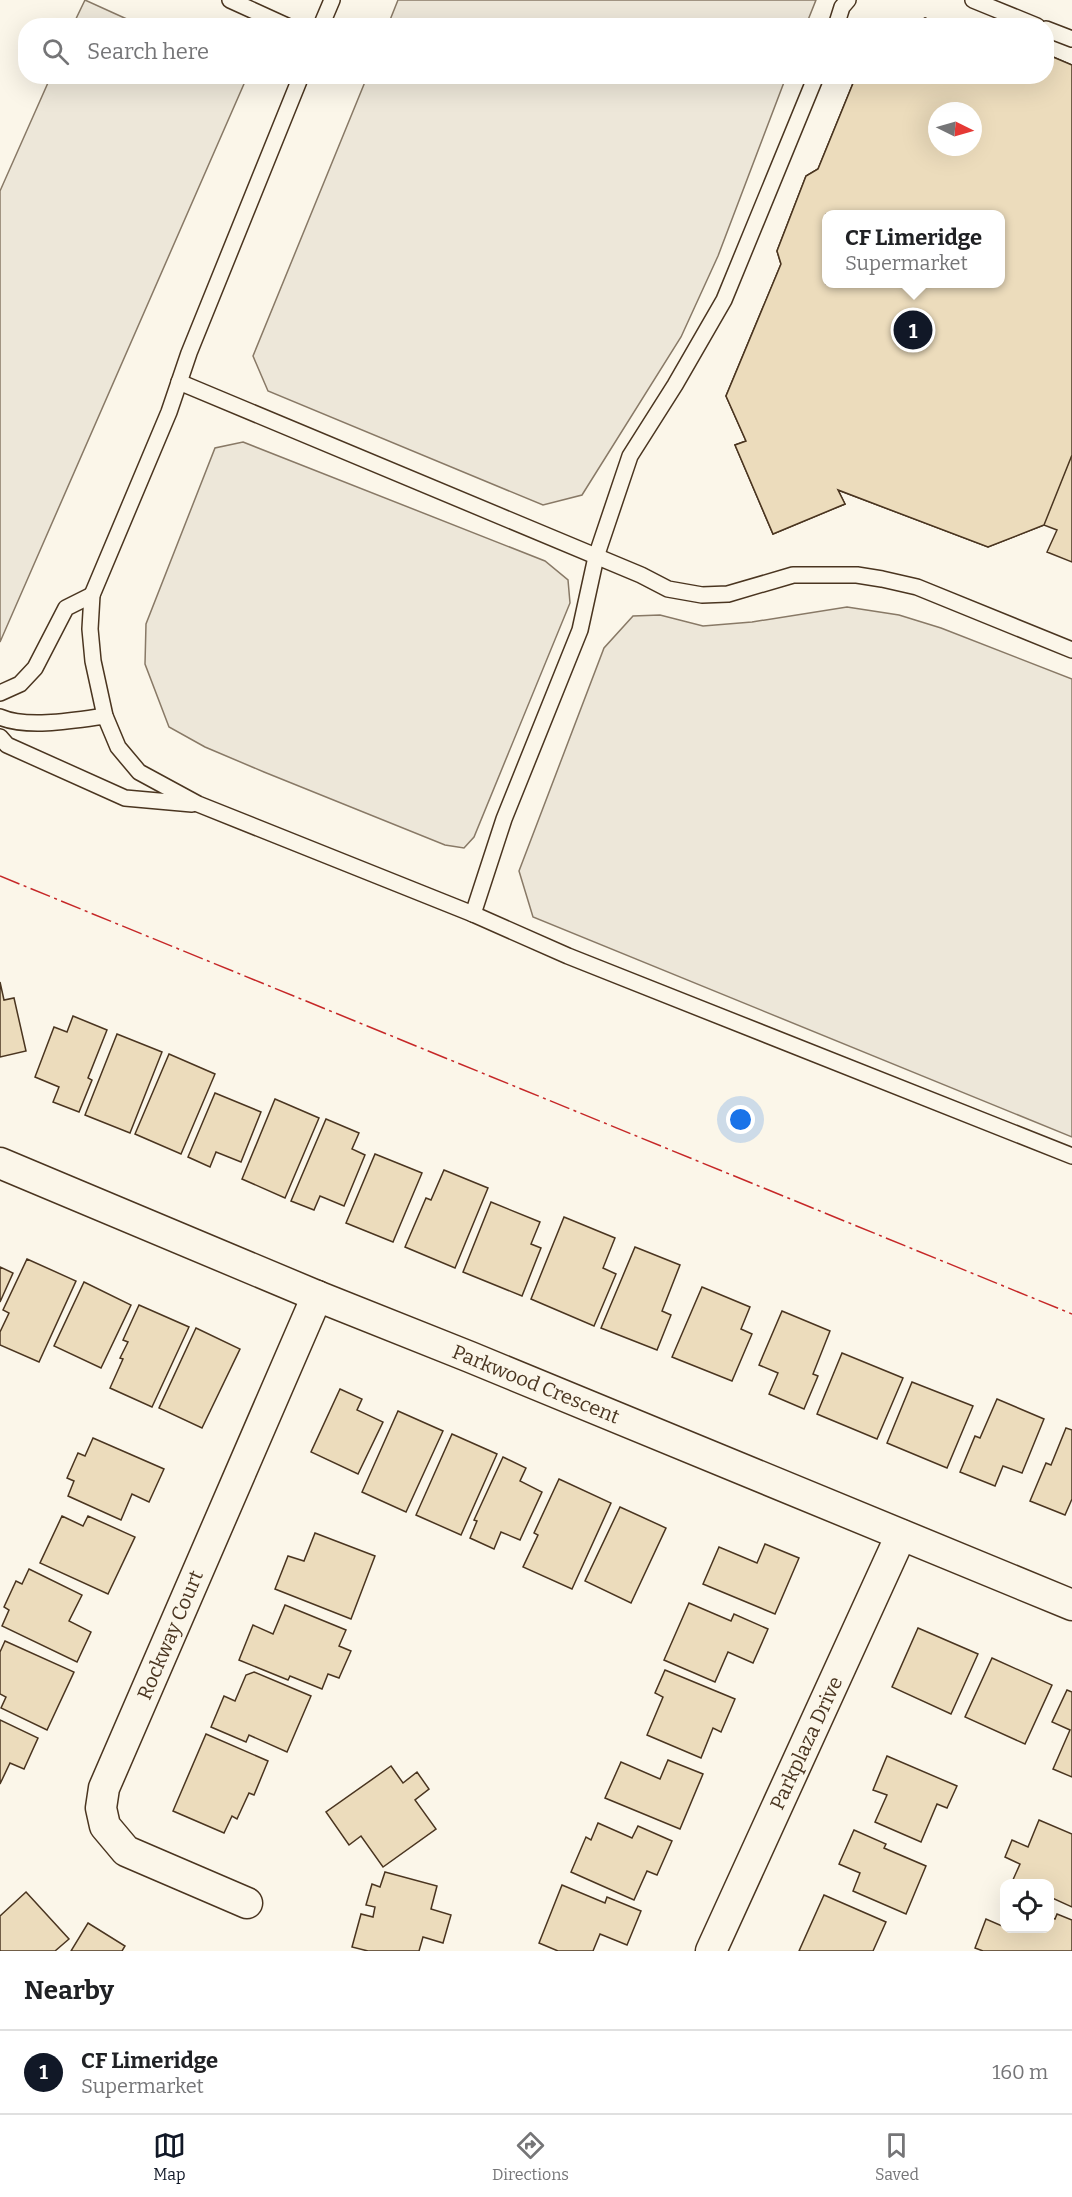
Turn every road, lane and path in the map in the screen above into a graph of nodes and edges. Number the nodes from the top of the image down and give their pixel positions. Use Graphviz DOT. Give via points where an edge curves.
graph roads {
  1 [pos="230,0"];
  2 [pos="332,0"];
  3 [pos="848,0"];
  4 [pos="973,0"];
  5 [pos="269,18"];
  6 [pos="324,18"];
  7 [pos="839,18"];
  8 [pos="1017,18"];
  9 [pos="1054,32"];
  10 [pos="1072,39"];
  11 [pos="298,84"];
  12 [pos="813,84"];
  13 [pos="179,382"];
  14 [pos="596,557"];
  15 [pos="92,595"];
  16 [pos="1072,650"];
  17 [pos="0,693"];
  18 [pos="105,716"];
  19 [pos="0,717"];
  20 [pos="0,737"];
  21 [pos="198,804"];
  22 [pos="473,914"];
  23 [pos="1072,1156"];
  24 [pos="0,1163"];
  25 [pos="317,1296"];
  26 [pos="901,1535"];
  27 [pos="1072,1605"];
  28 [pos="247,1903"];
  29 [pos="711,1951"];
  1 -- 5 [label="lane"];
  2 -- 6 [label="lane"];
  3 -- 7 [label="lane"];
  4 -- 8 [label="lane"];
  9 -- 10 [label="lane"];
  11 -- 13 [label="lane"];
  12 -- 14 [label="lane" via="724,300 630,456"];
  13 -- 14 [label="lane"];
  13 -- 15 [label="lane"];
  14 -- 16 [label="lane" via="668,589 702,595 728,594 793,575 882,579 917,588"];
  14 -- 22 [label="lane" via="580,630 504,819"];
  15 -- 17 [label="lane" via="66,608 35,668 20,684"];
  15 -- 18 [label="lane" via="93,661"];
  18 -- 19 [label="lane" via="57,722 8,721"];
  18 -- 21 [label="lane" via="118,747 139,772"];
  20 -- 21 [label="lane" via="7,745 125,798"];
  21 -- 22 [label="lane"];
  22 -- 23 [label="lane" via="568,956"];
  24 -- 25 [label="street, Parkwood Crescent"];
  25 -- 26 [label="street, Parkwood Crescent"];
  25 -- 28 [label="street, Rockway Court" via="104,1788 101,1808 105,1827 126,1851"];
  26 -- 27 [label="street, Parkwood Crescent"];
  26 -- 29 [label="street, Parkplaza Drive"];
}
